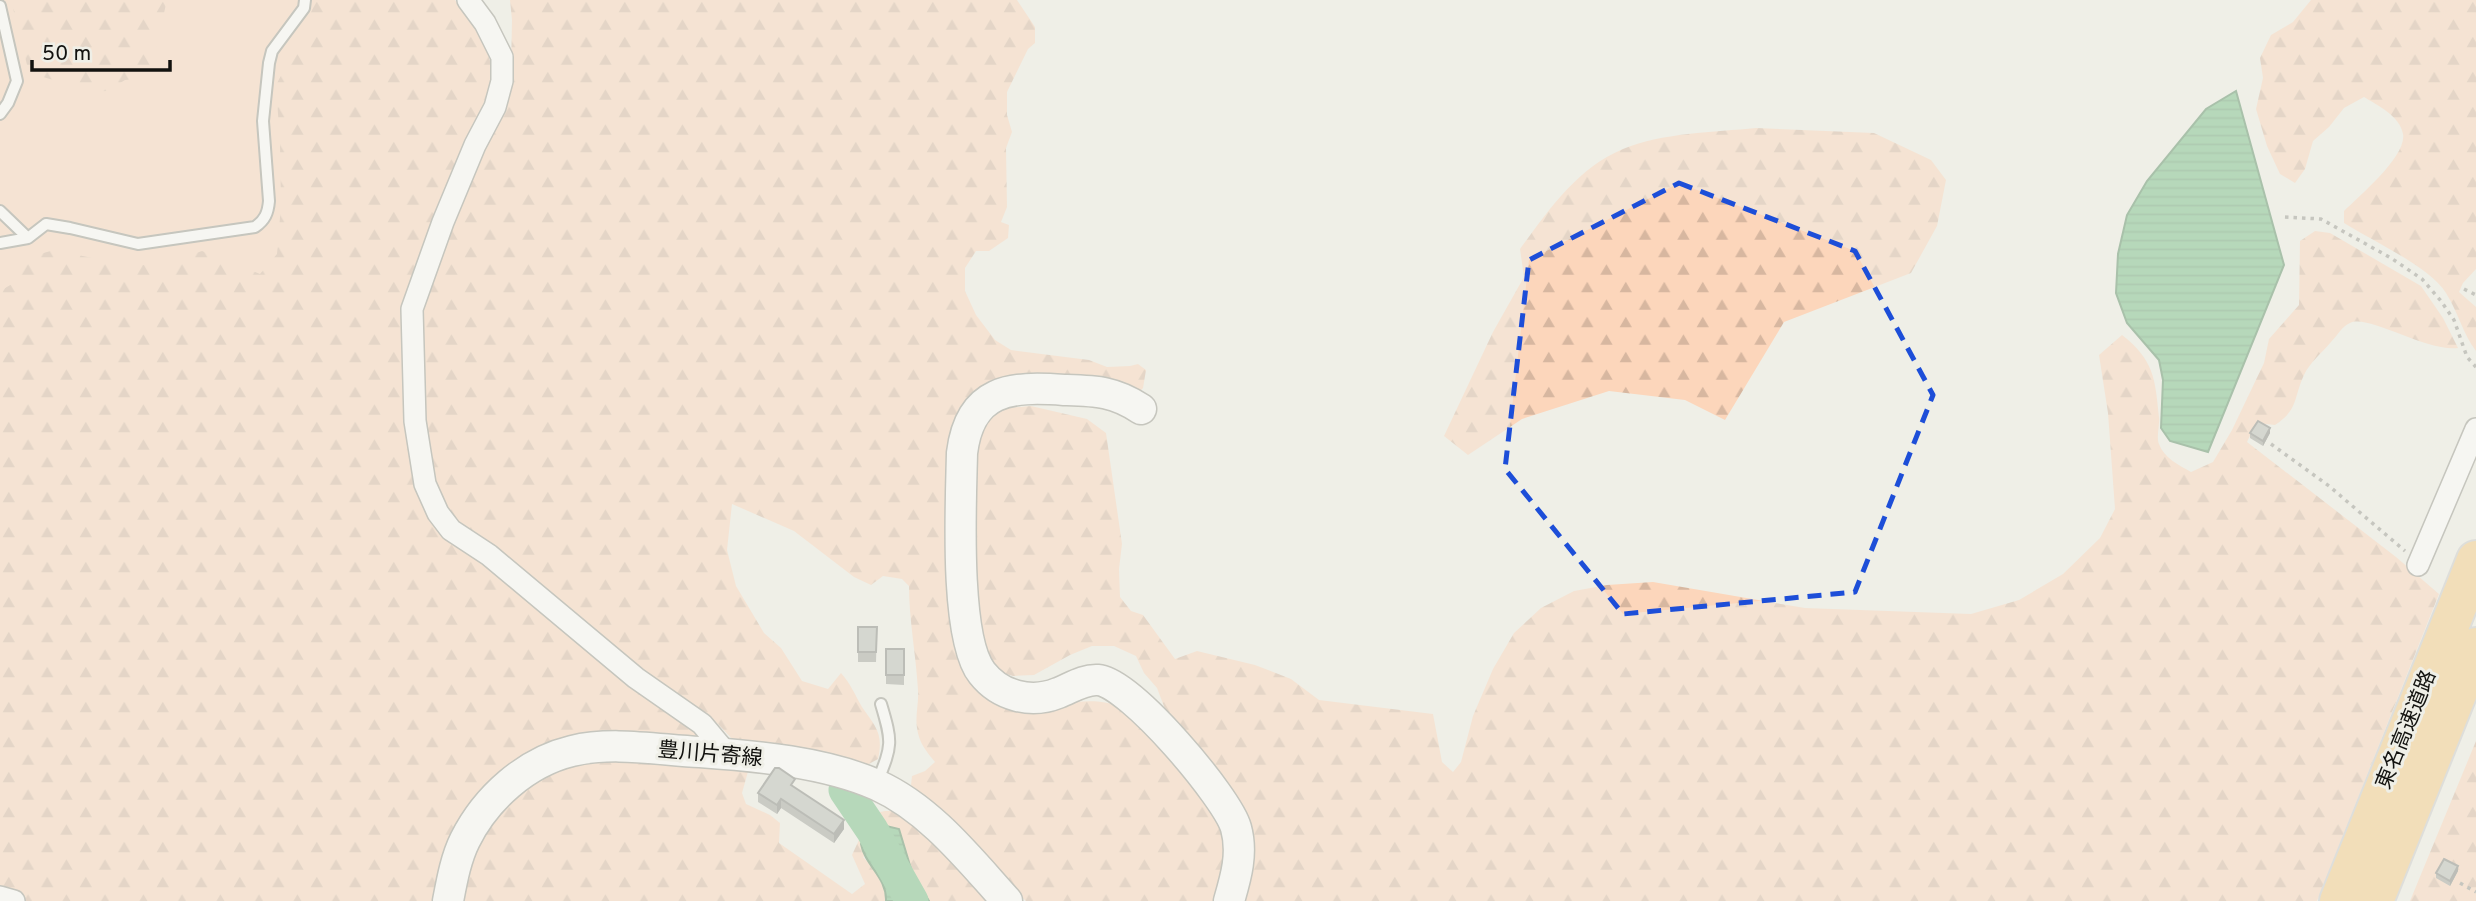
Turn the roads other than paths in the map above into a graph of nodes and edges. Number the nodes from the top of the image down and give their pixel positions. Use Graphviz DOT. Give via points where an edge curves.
graph roads {
  1 [pos="305,0"];
  2 [pos="468,0"];
  3 [pos="0,6"];
  4 [pos="0,114"];
  5 [pos="0,211"];
  6 [pos="29,238"];
  7 [pos="0,243"];
  8 [pos="1141,409"];
  9 [pos="2476,429"];
  10 [pos="2476,560"];
  11 [pos="2418,565"];
  12 [pos="2476,647"];
  13 [pos="881,704"];
  14 [pos="727,754"];
  15 [pos="876,785"];
  16 [pos="0,897"];
  17 [pos="14,901"];
  18 [pos="449,901"];
  19 [pos="1007,901"];
  20 [pos="1229,901"];
  21 [pos="2339,901"];
  22 [pos="2374,901"];
  1 -- 6 [label="lane" via="269,63 263,121 270,201 262,221 254,227 138,244 46,224"];
  2 -- 14 [label="street" via="502,57 502,81 412,309 415,421 425,484 451,530 489,555 636,678 702,724"];
  3 -- 4 [label="lane" via="17,81"];
  5 -- 6 [label="lane"];
  6 -- 7 [label="lane"];
  8 -- 20 [label="street" via="1110,392 1030,388 992,396 979,407 970,420 962,453 962,591 968,638 981,672 1013,696 1035,699 1098,680 1125,692 1157,721 1226,806 1236,827 1240,849"];
  9 -- 11 [label="street"];
  10 -- 21 [label="highway, 東名高速道路"];
  12 -- 22 [label="highway, 東名高速道路"];
  13 -- 15 [label="lane" via="890,750"];
  14 -- 15 [label="street, 豊川片寄線" via="825,768"];
  14 -- 18 [label="street, 豊川片寄線" via="614,747 573,750 528,770 501,790 464,841"];
  15 -- 19 [label="street, 豊川片寄線" via="911,805"];
  16 -- 17 [label="street"];
}
